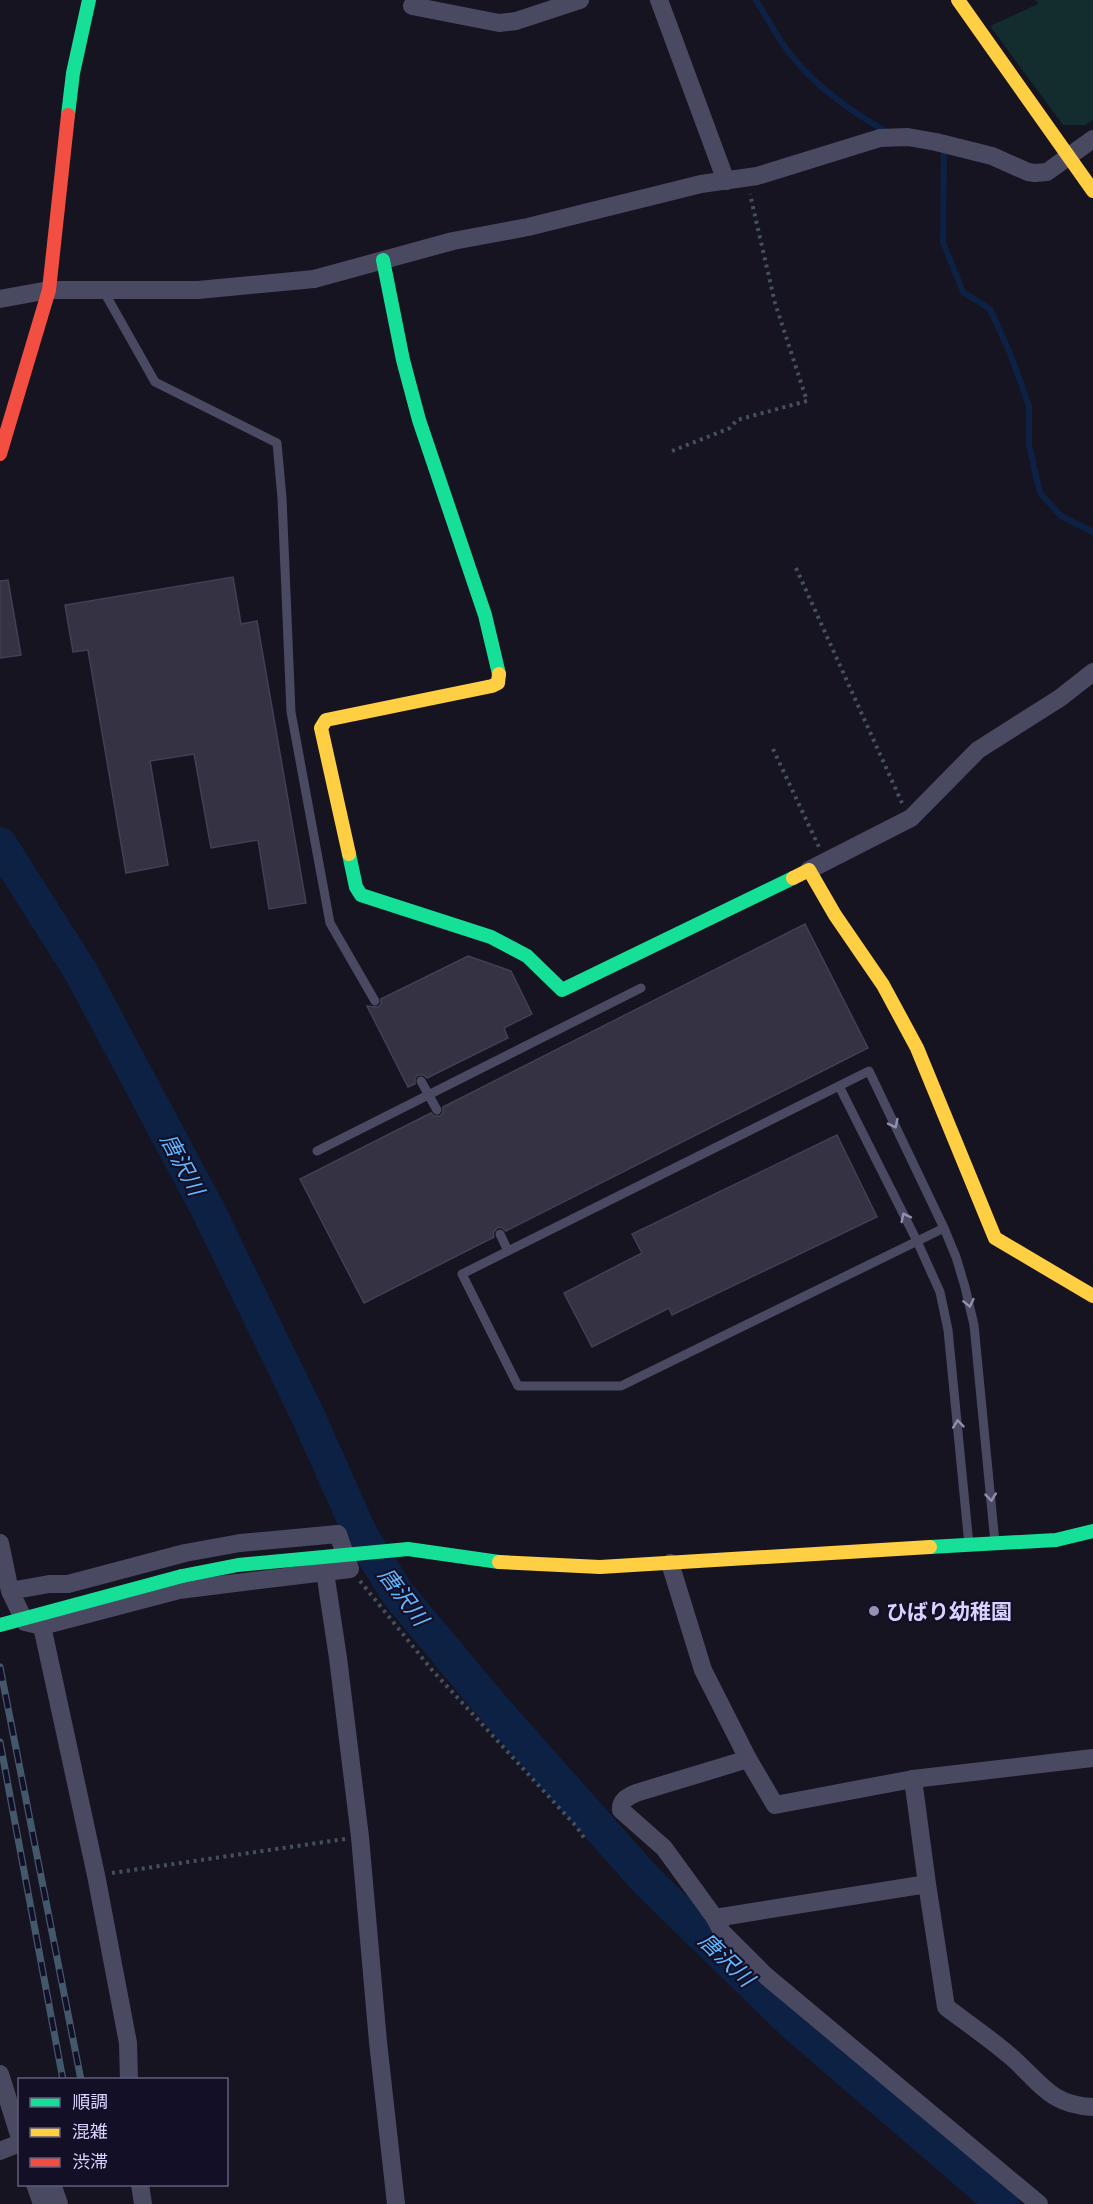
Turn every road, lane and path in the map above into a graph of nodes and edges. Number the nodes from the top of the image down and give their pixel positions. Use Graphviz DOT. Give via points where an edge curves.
graph roads {
  1 [pos="89,0"];
  2 [pos="579,0"];
  3 [pos="659,0"];
  4 [pos="958,0"];
  5 [pos="412,6"];
  6 [pos="1093,139"];
  7 [pos="1068,155"];
  8 [pos="747,178"];
  9 [pos="726,181"];
  10 [pos="1093,191"];
  11 [pos="384,260"];
  12 [pos="49,290"];
  13 [pos="103,291"];
  14 [pos="0,299"];
  15 [pos="672,451"];
  16 [pos="0,454"];
  17 [pos="796,568"];
  18 [pos="1093,672"];
  19 [pos="773,749"];
  20 [pos="911,818"];
  21 [pos="826,862"];
  22 [pos="809,870"];
  23 [pos="641,988"];
  24 [pos="375,1001"];
  25 [pos="421,1081"];
  26 [pos="839,1086"];
  27 [pos="430,1094"];
  28 [pos="437,1110"];
  29 [pos="317,1151"];
  30 [pos="944,1228"];
  31 [pos="500,1234"];
  32 [pos="918,1241"];
  33 [pos="508,1251"];
  34 [pos="1093,1296"];
  35 [pos="1093,1531"];
  36 [pos="0,1543"];
  37 [pos="996,1543"];
  38 [pos="969,1545"];
  39 [pos="351,1559"];
  40 [pos="670,1563"];
  41 [pos="325,1572"];
  42 [pos="10,1591"];
  43 [pos="0,1625"];
  44 [pos="42,1626"];
  45 [pos="1093,1758"];
  46 [pos="748,1759"];
  47 [pos="913,1779"];
  48 [pos="360,1837"];
  49 [pos="585,1839"];
  50 [pos="96,1875"];
  51 [pos="927,1884"];
  52 [pos="715,1918"];
  53 [pos="0,2073"];
  54 [pos="129,2078"];
  55 [pos="18,2097"];
  56 [pos="1093,2107"];
  57 [pos="18,2132"];
  58 [pos="18,2145"];
  59 [pos="0,2151"];
  60 [pos="36,2186"];
  61 [pos="53,2186"];
  62 [pos="140,2186"];
  63 [pos="42,2204"];
  64 [pos="59,2204"];
  65 [pos="143,2204"];
  66 [pos="396,2204"];
  67 [pos="1039,2204"];
  1 -- 12 [label="street" via="73,73"];
  2 -- 5 [label="street" via="516,21 499,22"];
  3 -- 9 [label="street"];
  4 -- 7 [label="street"];
  6 -- 7 [label="street"];
  7 -- 8 [label="street" via="1047,172 1028,172 992,156 908,136 880,138"];
  7 -- 10 [label="street"];
  8 -- 9 [label="street"];
  8 -- 15 [label="path" via="775,303 807,401 737,420 730,428"];
  9 -- 11 [label="street"];
  11 -- 13 [label="street" via="314,279 198,290"];
  11 -- 22 [label="street" via="416,410 485,615 500,677 492,686 326,720 321,728 361,895 491,937 527,956 562,990"];
  12 -- 13 [label="street"];
  12 -- 14 [label="street"];
  12 -- 16 [label="street"];
  13 -- 24 [label="lane" via="155,382 277,443 291,712 330,923"];
  17 -- 20 [label="path"];
  18 -- 20 [label="street" via="978,750"];
  19 -- 21 [label="path"];
  20 -- 21 [label="street"];
  21 -- 22 [label="street"];
  22 -- 34 [label="street" via="883,985 917,1048 995,1238"];
  23 -- 27 [label="lane"];
  25 -- 27 [label="lane"];
  26 -- 30 [label="lane, one-way" via="868,1071"];
  32 -- 26 [label="lane, one-way"];
  26 -- 33 [label="lane"];
  27 -- 28 [label="lane"];
  27 -- 29 [label="lane"];
  30 -- 32 [label="lane"];
  30 -- 37 [label="lane, one-way" via="974,1325"];
  31 -- 33 [label="lane"];
  32 -- 33 [label="lane" via="621,1386 518,1386 462,1274"];
  38 -- 32 [label="lane, one-way" via="948,1330 940,1292"];
  35 -- 37 [label="street" via="1056,1540"];
  36 -- 42 [label="street"];
  37 -- 38 [label="street"];
  38 -- 40 [label="street"];
  39 -- 40 [label="street" via="408,1549 513,1564 600,1567"];
  39 -- 41 [label="street"];
  39 -- 42 [label="street" via="338,1533 240,1543 185,1553 68,1584"];
  39 -- 43 [label="street, bridge" via="238,1565 182,1576"];
  39 -- 49 [label="path" via="432,1670"];
  40 -- 46 [label="street" via="702,1670"];
  41 -- 44 [label="street" via="179,1590"];
  41 -- 48 [label="street"];
  42 -- 44 [label="street" via="25,1622"];
  44 -- 50 [label="street"];
  45 -- 47 [label="street"];
  46 -- 47 [label="street" via="775,1805"];
  46 -- 52 [label="street" via="636,1793 620,1805 623,1814 670,1855"];
  47 -- 51 [label="street"];
  48 -- 50 [label="path"];
  48 -- 66 [label="street"];
  50 -- 54 [label="street" via="128,2043"];
  51 -- 52 [label="street"];
  51 -- 56 [label="street" via="946,2007 1011,2056 1041,2088 1059,2100"];
  52 -- 67 [label="street" via="722,1932 766,1976"];
  53 -- 55 [label="street"];
  53 -- 57 [label="street"];
  58 -- 59 [label="street"];
  60 -- 63 [label="street"];
  61 -- 64 [label="street"];
  62 -- 65 [label="street"];
}
